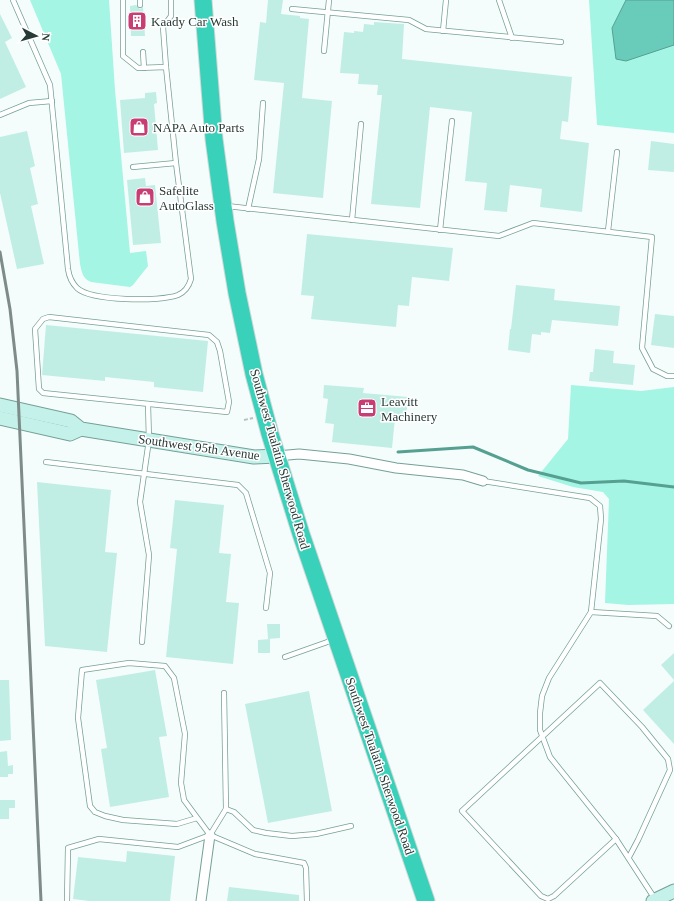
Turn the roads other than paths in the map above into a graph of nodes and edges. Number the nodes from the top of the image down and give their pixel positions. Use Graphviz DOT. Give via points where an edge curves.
graph roads {
  1 [pos="13,0"];
  2 [pos="123,0"];
  3 [pos="171,0"];
  4 [pos="203,0"];
  5 [pos="329,0"];
  6 [pos="446,0"];
  7 [pos="499,0"];
  8 [pos="292,9"];
  9 [pos="328,12"];
  10 [pos="443,31"];
  11 [pos="512,38"];
  12 [pos="560,42"];
  13 [pos="324,51"];
  14 [pos="143,52"];
  15 [pos="166,67"];
  16 [pos="144,68"];
  17 [pos="52,101"];
  18 [pos="263,103"];
  19 [pos="0,115"];
  20 [pos="452,121"];
  21 [pos="361,124"];
  22 [pos="617,152"];
  23 [pos="176,163"];
  24 [pos="133,167"];
  25 [pos="223,206"];
  26 [pos="248,209"];
  27 [pos="352,220"];
  28 [pos="440,230"];
  29 [pos="608,232"];
  30 [pos="674,376"];
  31 [pos="148,404"];
  32 [pos="0,405"];
  33 [pos="0,418"];
  34 [pos="81,430"];
  35 [pos="149,440"];
  36 [pos="276,456"];
  37 [pos="46,462"];
  38 [pos="144,475"];
  39 [pos="483,481"];
  40 [pos="266,608"];
  41 [pos="591,612"];
  42 [pos="669,626"];
  43 [pos="336,639"];
  44 [pos="142,642"];
  45 [pos="285,657"];
  46 [pos="224,693"];
  47 [pos="542,736"];
  48 [pos="226,810"];
  49 [pos="197,818"];
  50 [pos="351,826"];
  51 [pos="210,835"];
  52 [pos="616,839"];
  53 [pos="628,857"];
  54 [pos="674,891"];
  55 [pos="66,901"];
  56 [pos="201,901"];
  57 [pos="307,901"];
  58 [pos="426,901"];
  59 [pos="655,901"];
  1 -- 17 [label="lane" via="50,85"];
  2 -- 16 [label="lane" via="123,56 138,68"];
  3 -- 15 [label="lane" via="171,16 163,28"];
  4 -- 25 [label="highway, Southwest Tualatin Sherwood Road" via="214,139"];
  5 -- 9 [label="lane"];
  6 -- 10 [label="lane"];
  7 -- 11 [label="lane"];
  8 -- 9 [label="lane"];
  9 -- 10 [label="lane" via="409,20 426,29"];
  9 -- 13 [label="lane"];
  10 -- 11 [label="lane"];
  11 -- 12 [label="lane"];
  14 -- 16 [label="lane"];
  15 -- 16 [label="lane"];
  15 -- 23 [label="lane"];
  17 -- 19 [label="lane" via="29,103"];
  17 -- 23 [label="lane" via="68,269 72,282 83,292 94,296 150,299 179,295 189,287 191,279"];
  18 -- 26 [label="lane" via="259,158"];
  20 -- 28 [label="lane"];
  21 -- 27 [label="lane"];
  22 -- 29 [label="lane"];
  23 -- 24 [label="lane"];
  25 -- 26 [label="lane"];
  25 -- 36 [label="highway, Southwest Tualatin Sherwood Road" via="246,337"];
  26 -- 27 [label="lane"];
  27 -- 28 [label="lane"];
  28 -- 29 [label="lane" via="499,236 533,223"];
  29 -- 30 [label="lane" via="652,236 642,348 653,369 667,376"];
  31 -- 31 [label="lane" via="43,393 39,389 35,329 38,324 49,316 209,334 220,351 229,402 227,412"];
  31 -- 35 [label="lane"];
  32 -- 34 [label="street, Southwest 95th Avenue" via="72,421"];
  33 -- 34 [label="street, Southwest 95th Avenue" via="70,434"];
  34 -- 35 [label="street, Southwest 95th Avenue"];
  35 -- 36 [label="street, Southwest 95th Avenue" via="254,457"];
  35 -- 38 [label="lane"];
  36 -- 39 [label="street, Southwest 95th Avenue" via="300,454 349,459 396,468 463,474"];
  36 -- 43 [label="highway, Southwest Tualatin Sherwood Road"];
  37 -- 38 [label="lane"];
  38 -- 40 [label="lane" via="238,485 246,493 270,573"];
  38 -- 44 [label="lane" via="140,502 149,555"];
  39 -- 41 [label="lane" via="590,498 600,506 601,519"];
  41 -- 42 [label="lane" via="657,616"];
  41 -- 47 [label="lane" via="550,678 542,696"];
  43 -- 45 [label="lane"];
  43 -- 58 [label="highway, Southwest Tualatin Sherwood Road"];
  46 -- 48 [label="lane"];
  47 -- 52 [label="lane" via="550,757"];
  47 -- 52 [label="lane" via="462,811 541,896 548,899"];
  47 -- 53 [label="lane" via="600,683 668,759 670,770"];
  48 -- 50 [label="lane" via="234,812 253,830 266,833 292,836 316,834"];
  48 -- 51 [label="lane"];
  49 -- 49 [label="lane" via="184,800 182,783 185,734 174,678 165,666 129,663 82,670 78,718 90,806 95,812 123,820 177,824"];
  49 -- 51 [label="lane"];
  51 -- 55 [label="lane" via="178,847 99,839 68,848"];
  51 -- 56 [label="street"];
  51 -- 57 [label="lane" via="255,854 304,863"];
  52 -- 53 [label="lane"];
  53 -- 59 [label="lane"];
  54 -- 59 [label="street"];
}
